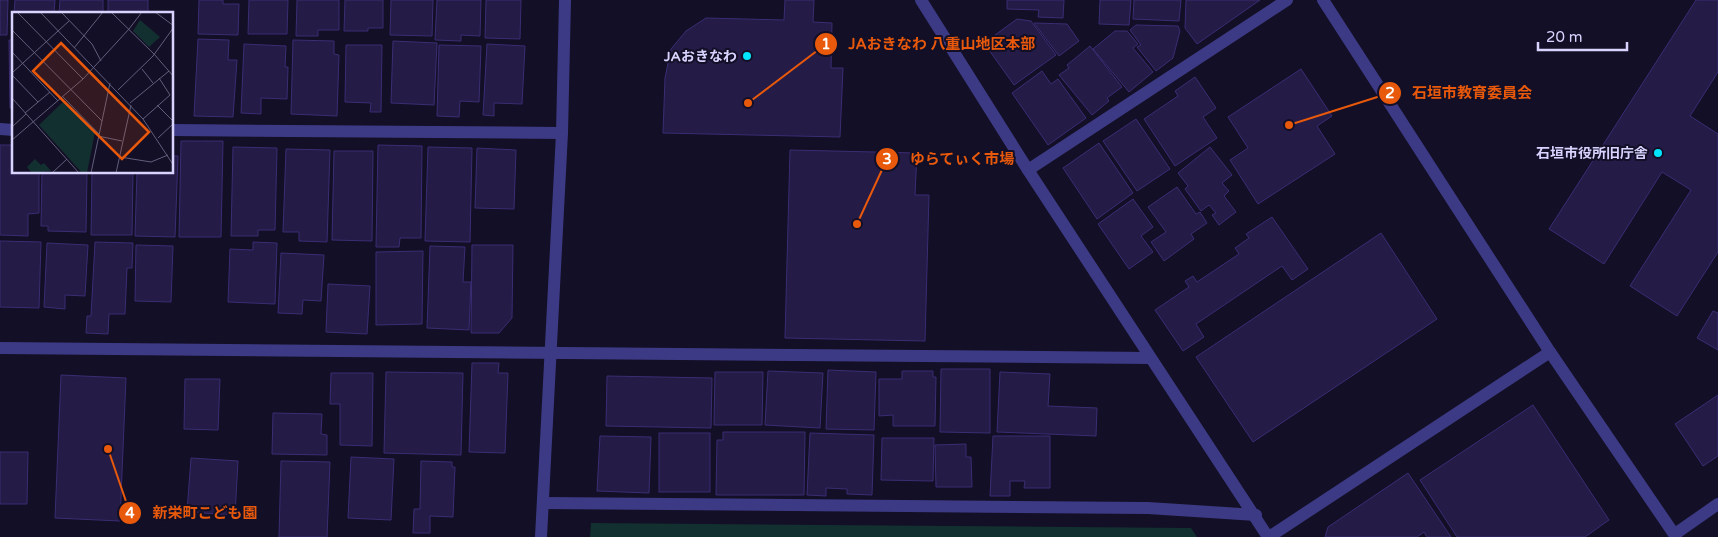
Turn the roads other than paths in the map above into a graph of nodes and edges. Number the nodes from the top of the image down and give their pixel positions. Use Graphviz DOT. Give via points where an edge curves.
graph roads {
  1 [pos="565,0"];
  2 [pos="921,0"];
  3 [pos="1287,0"];
  4 [pos="1323,0"];
  5 [pos="174,130"];
  6 [pos="562,133"];
  7 [pos="1028,170"];
  8 [pos="0,348"];
  9 [pos="1550,352"];
  10 [pos="552,353"];
  11 [pos="1150,358"];
  12 [pos="544,503"];
  13 [pos="1718,504"];
  14 [pos="1256,515"];
  15 [pos="1675,536"];
  16 [pos="541,537"];
  17 [pos="1269,537"];
  1 -- 6 [label="street"];
  2 -- 7 [label="street"];
  3 -- 7 [label="street"];
  4 -- 9 [label="street"];
  5 -- 6 [label="street"];
  6 -- 10 [label="street"];
  7 -- 11 [label="street"];
  8 -- 10 [label="street"];
  9 -- 15 [label="street"];
  9 -- 17 [label="street"];
  10 -- 11 [label="street"];
  10 -- 12 [label="street"];
  11 -- 14 [label="street"];
  12 -- 14 [label="street" via="1148,508"];
  12 -- 16 [label="street"];
  13 -- 15 [label="street"];
  14 -- 17 [label="street"];
}
